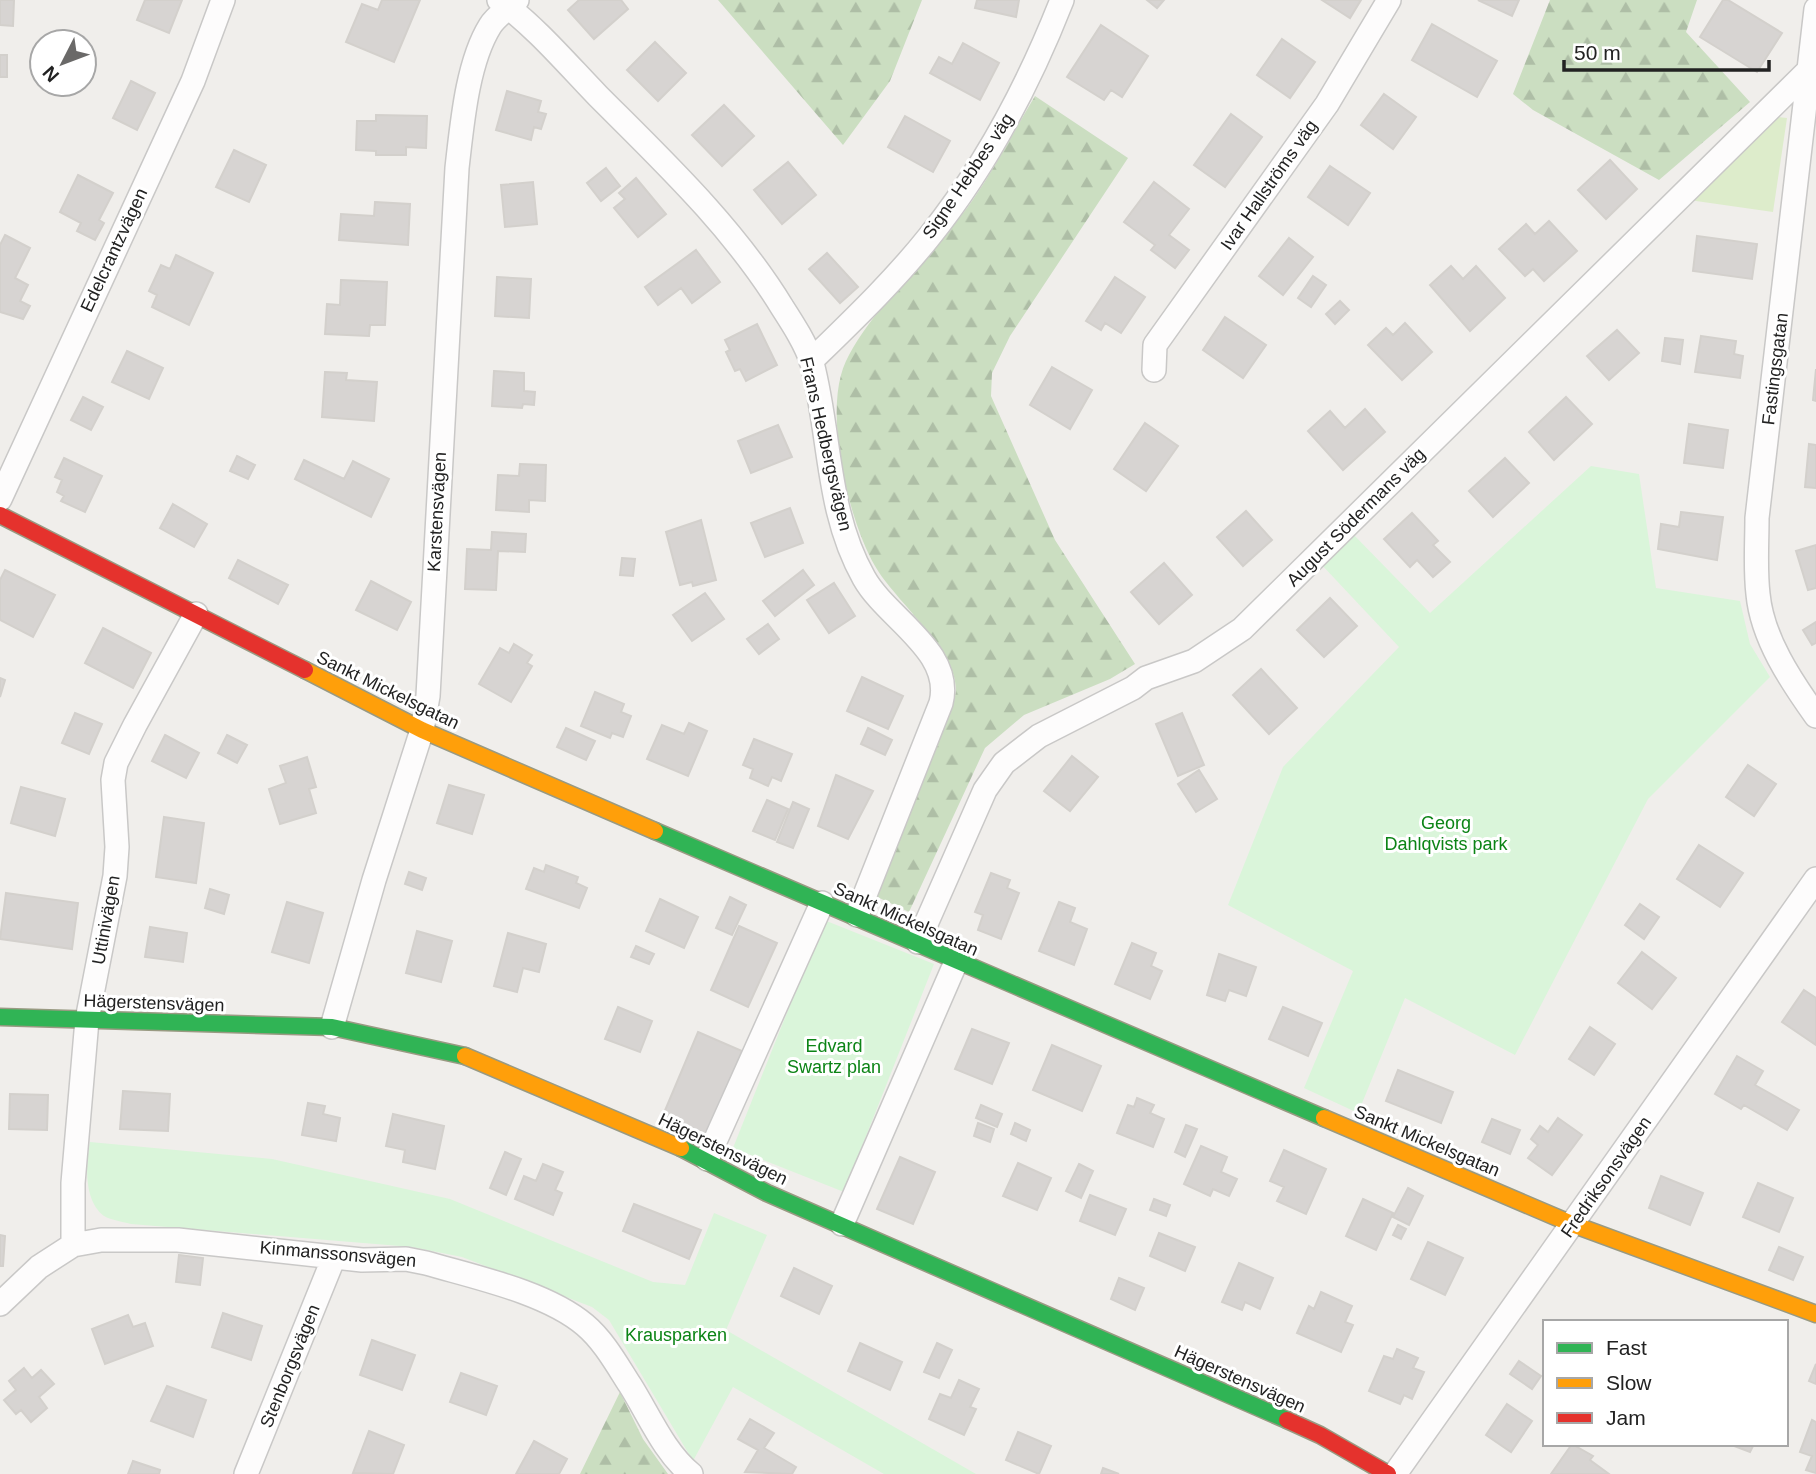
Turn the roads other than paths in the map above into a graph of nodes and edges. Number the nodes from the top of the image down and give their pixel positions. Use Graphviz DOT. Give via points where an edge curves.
graph roads {
  1 [pos="223,0"];
  2 [pos="1062,0"];
  3 [pos="1389,0"];
  4 [pos="509,3"];
  5 [pos="1816,9"];
  6 [pos="1808,71"];
  7 [pos="811,361"];
  8 [pos="1154,370"];
  9 [pos="0,499"];
  10 [pos="0,515"];
  11 [pos="196,614"];
  12 [pos="1816,716"];
  13 [pos="422,730"];
  14 [pos="1816,879"];
  15 [pos="822,903"];
  16 [pos="857,915"];
  17 [pos="918,942"];
  18 [pos="956,962"];
  19 [pos="0,1017"];
  20 [pos="87,1020"];
  21 [pos="332,1027"];
  22 [pos="707,1158"];
  23 [pos="842,1224"];
  24 [pos="1572,1224"];
  25 [pos="73,1245"];
  26 [pos="334,1257"];
  27 [pos="0,1304"];
  28 [pos="1816,1314"];
  29 [pos="246,1474"];
  30 [pos="691,1474"];
  31 [pos="1388,1474"];
  32 [pos="1395,1474"];
  1 -- 9 [label="street, Edelcrantzvägen" via="193,81"];
  2 -- 7 [label="street, Signe Hebbes väg" via="1021,95 948,212 884,287"];
  3 -- 8 [label="street, Ivar Hallströms väg" via="1327,104 1155,345"];
  4 -- 7 [label="street, Frans Hedbergsvägen" via="715,217 774,294"];
  4 -- 13 [label="street, Karstensvägen" via="481,44 457,168 428,696"];
  5 -- 6 [label="street, Fastingsgatan"];
  6 -- 12 [label="street, Fastingsgatan" via="1757,518 1757,564 1758,597 1769,636"];
  6 -- 17 [label="street, August Södermans väg" via="1242,629 1194,661 1146,678 1039,736 1004,763 985,790"];
  7 -- 16 [label="street, Frans Hedbergsvägen" via="830,480 852,552 865,580 939,666 945,686"];
  10 -- 11 [label="street, Sankt Mickelsgatan"];
  11 -- 13 [label="street, Sankt Mickelsgatan"];
  11 -- 20 [label="street, Uttinivägen" via="116,763 111,794 115,876"];
  13 -- 15 [label="street, Sankt Mickelsgatan"];
  13 -- 21 [label="street, Karstensvägen"];
  14 -- 24 [label="street, Fredriksonsvägen"];
  15 -- 16 [label="street, Sankt Mickelsgatan"];
  15 -- 22 [label="street"];
  16 -- 17 [label="street, Sankt Mickelsgatan"];
  17 -- 18 [label="street, Sankt Mickelsgatan"];
  18 -- 23 [label="street"];
  18 -- 24 [label="street, Sankt Mickelsgatan"];
  19 -- 20 [label="street, Hägerstensvägen"];
  20 -- 21 [label="street, Hägerstensvägen"];
  20 -- 25 [label="street, Uttinivägen" via="73,1183"];
  21 -- 22 [label="street, Hägerstensvägen" via="454,1051"];
  22 -- 23 [label="street, Hägerstensvägen" via="767,1193"];
  23 -- 31 [label="street, Hägerstensvägen" via="1320,1435"];
  24 -- 28 [label="street, Sankt Mickelsgatan"];
  24 -- 32 [label="street, Fredriksonsvägen"];
  25 -- 26 [label="street, Kinmanssonsvägen" via="101,1240 178,1240"];
  25 -- 27 [label="street, Kinmanssonsvägen" via="39,1267"];
  26 -- 29 [label="street, Stenborgsvägen"];
  26 -- 30 [label="street, Kinmanssonsvägen" via="425,1262 569,1314 602,1344 669,1450"];
}
